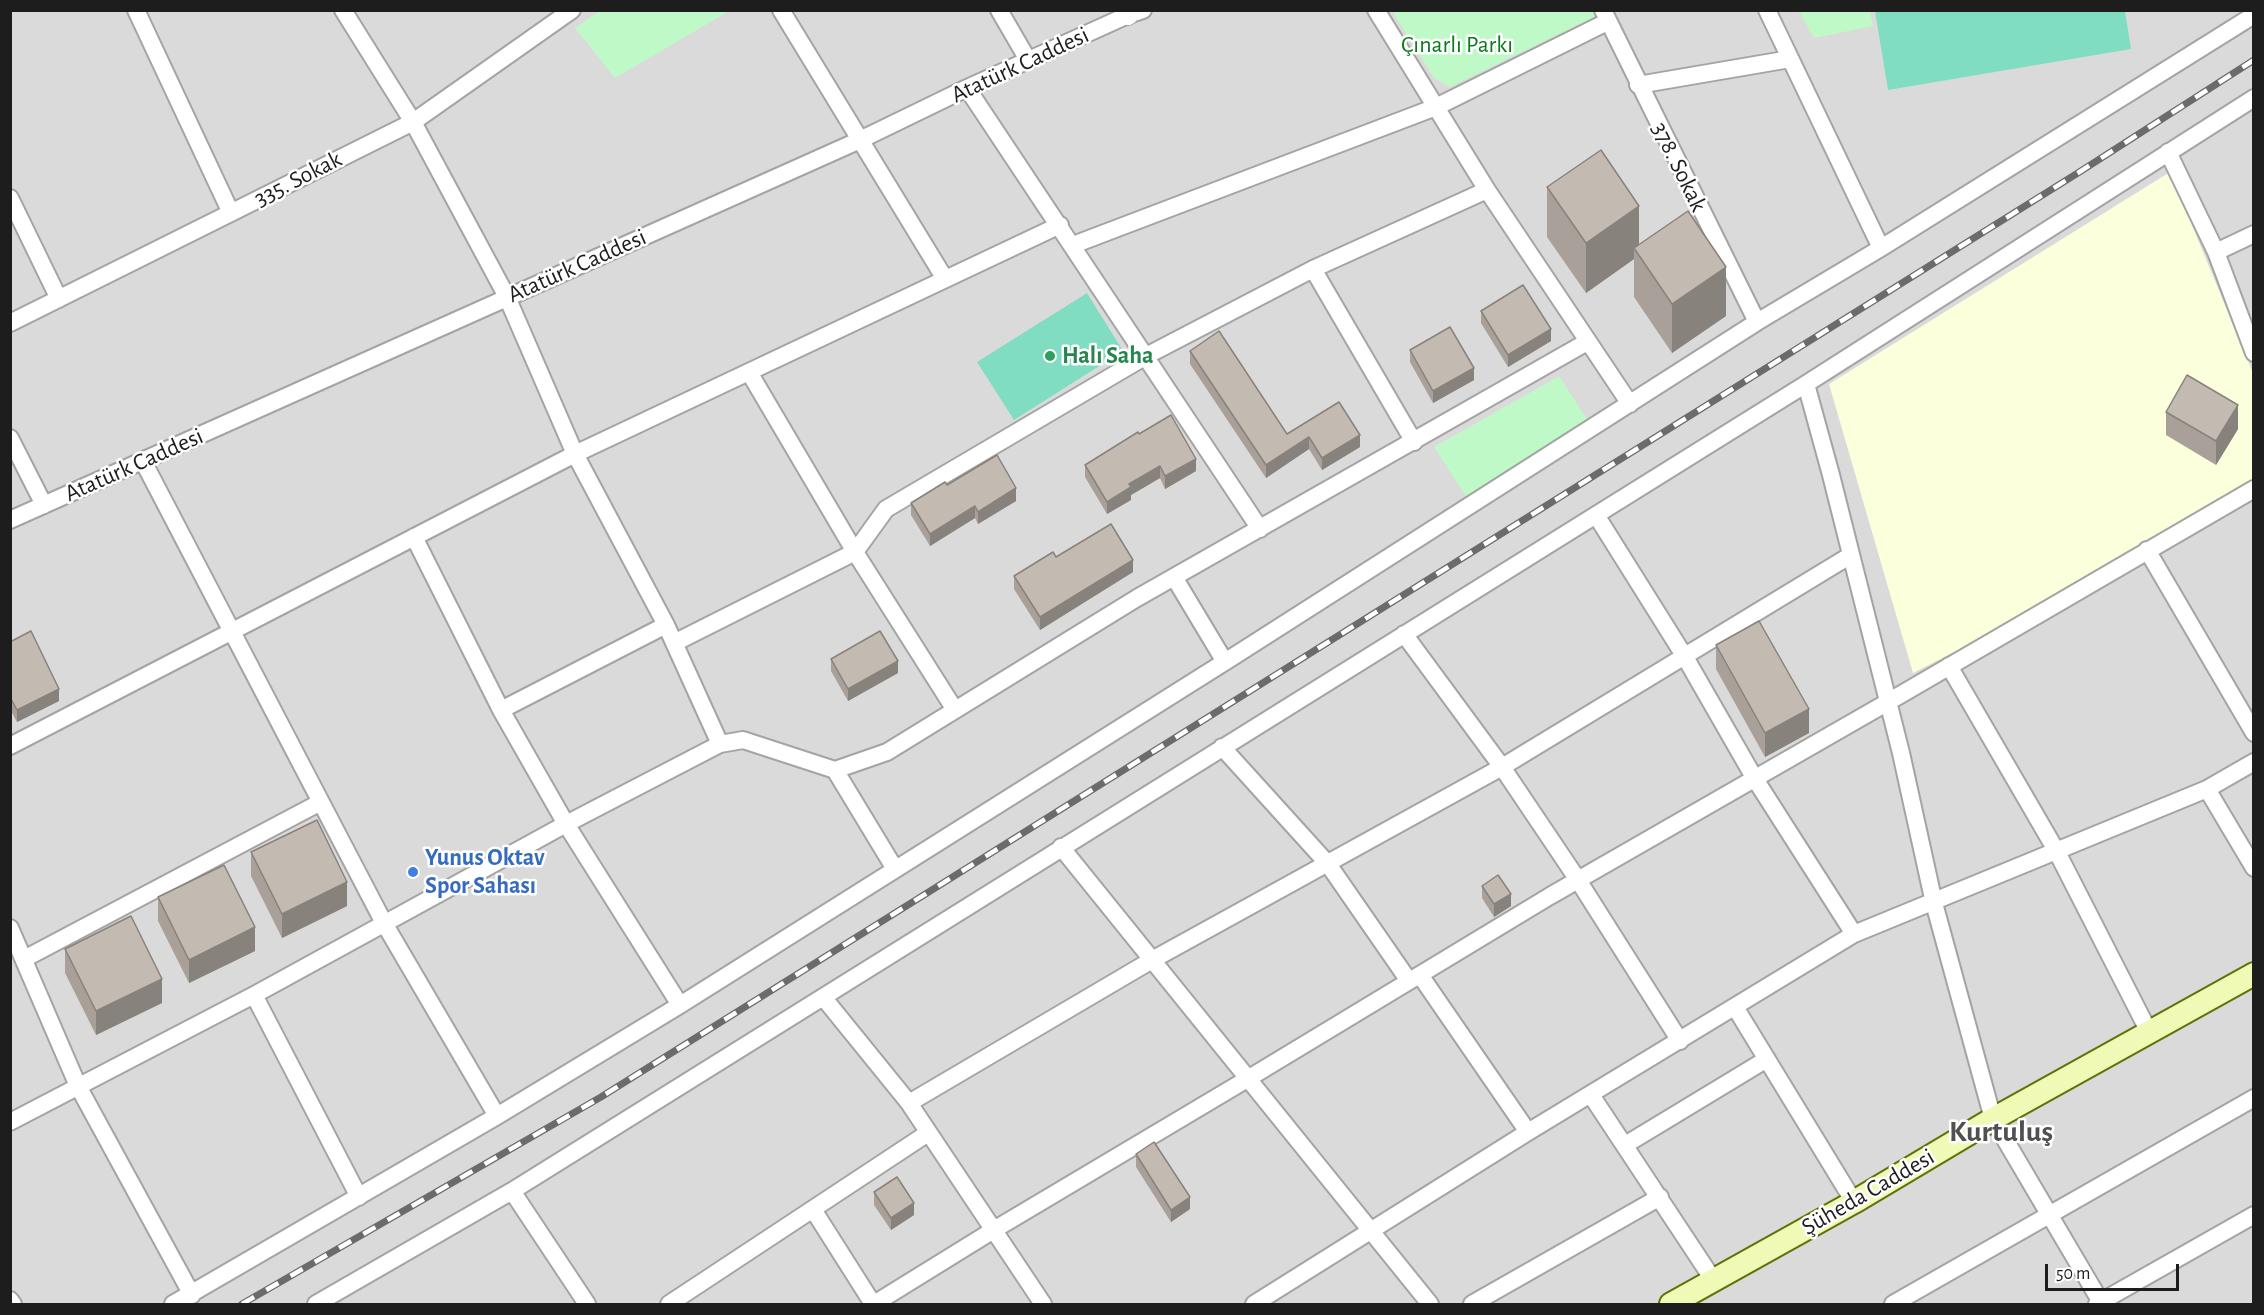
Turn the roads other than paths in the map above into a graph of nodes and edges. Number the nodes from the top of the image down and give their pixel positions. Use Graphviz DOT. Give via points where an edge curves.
graph roads {
  1 [pos="136,10"];
  2 [pos="343,10"];
  3 [pos="781,10"];
  4 [pos="999,10"];
  5 [pos="1376,10"];
  6 [pos="1767,10"];
  7 [pos="570,11"];
  8 [pos="1134,12"];
  9 [pos="2253,15"];
  10 [pos="1605,16"];
  11 [pos="1790,59"];
  12 [pos="1029,60"];
  13 [pos="1638,84"];
  14 [pos="968,88"];
  15 [pos="2253,98"];
  16 [pos="1436,107"];
  17 [pos="412,122"];
  18 [pos="860,140"];
  19 [pos="2168,152"];
  20 [pos="1486,190"];
  21 [pos="10,198"];
  22 [pos="231,213"];
  23 [pos="1060,225"];
  24 [pos="2253,234"];
  25 [pos="1073,245"];
  26 [pos="1881,248"];
  27 [pos="2216,252"];
  28 [pos="1313,269"];
  29 [pos="945,279"];
  30 [pos="507,297"];
  31 [pos="58,299"];
  32 [pos="1757,322"];
  33 [pos="10,323"];
  34 [pos="1587,342"];
  35 [pos="2253,353"];
  36 [pos="1146,356"];
  37 [pos="749,372"];
  38 [pos="1806,384"];
  39 [pos="1630,404"];
  40 [pos="10,438"];
  41 [pos="1414,442"];
  42 [pos="575,453"];
  43 [pos="143,461"];
  44 [pos="2253,489"];
  45 [pos="44,505"];
  46 [pos="1596,515"];
  47 [pos="10,520"];
  48 [pos="1260,529"];
  49 [pos="414,537"];
  50 [pos="2147,550"];
  51 [pos="855,552"];
  52 [pos="1851,555"];
  53 [pos="1174,577"];
  54 [pos="666,625"];
  55 [pos="233,631"];
  56 [pos="1404,634"];
  57 [pos="674,643"];
  58 [pos="1685,657"];
  59 [pos="1225,662"];
  60 [pos="1949,666"];
  61 [pos="1888,702"];
  62 [pos="501,710"];
  63 [pos="955,710"];
  64 [pos="2253,733"];
  65 [pos="720,744"];
  66 [pos="10,746"];
  67 [pos="1222,747"];
  68 [pos="2253,762"];
  69 [pos="1502,767"];
  70 [pos="835,770"];
  71 [pos="1755,778"];
  72 [pos="2208,789"];
  73 [pos="319,803"];
  74 [pos="566,824"];
  75 [pos="1061,848"];
  76 [pos="2057,852"];
  77 [pos="1328,864"];
  78 [pos="2253,868"];
  79 [pos="896,869"];
  80 [pos="1578,880"];
  81 [pos="1934,903"];
  82 [pos="384,923"];
  83 [pos="10,928"];
  84 [pos="1854,934"];
  85 [pos="24,959"];
  86 [pos="1152,960"];
  87 [pos="2253,974"];
  88 [pos="1415,978"];
  89 [pos="254,995"];
  90 [pos="823,997"];
  91 [pos="680,1005"];
  92 [pos="1735,1007"];
  93 [pos="2149,1032"];
  94 [pos="1680,1041"];
  95 [pos="1767,1059"];
  96 [pos="1250,1078"];
  97 [pos="78,1086"];
  98 [pos="1591,1095"];
  99 [pos="2253,1098"];
  100 [pos="909,1103"];
  101 [pos="497,1116"];
  102 [pos="1993,1119"];
  103 [pos="10,1122"];
  104 [pos="1528,1132"];
  105 [pos="928,1133"];
  106 [pos="1625,1145"];
  107 [pos="512,1191"];
  108 [pos="359,1197"];
  109 [pos="1660,1197"];
  110 [pos="1854,1202"];
  111 [pos="814,1210"];
  112 [pos="2049,1215"];
  113 [pos="2253,1215"];
  114 [pos="992,1230"];
  115 [pos="1370,1231"];
  116 [pos="1714,1281"];
  117 [pos="192,1295"];
  118 [pos="10,1300"];
  119 [pos="1685,1301"];
  120 [pos="2100,1304"];
  121 [pos="13,1305"];
  122 [pos="173,1305"];
  123 [pos="316,1305"];
  124 [pos="587,1305"];
  125 [pos="669,1305"];
  126 [pos="874,1305"];
  127 [pos="1043,1305"];
  128 [pos="1254,1305"];
  129 [pos="1430,1305"];
  130 [pos="1472,1305"];
  131 [pos="1893,1305"];
  1 -- 22 [label="street"];
  2 -- 17 [label="street"];
  3 -- 18 [label="street"];
  4 -- 12 [label="street"];
  5 -- 16 [label="street"];
  6 -- 11 [label="street"];
  7 -- 17 [label="street, 335. Sokak"];
  8 -- 12 [label="street, Atatürk Caddesi"];
  9 -- 26 [label="street"];
  10 -- 13 [label="street, 378. Sokak"];
  10 -- 16 [label="street"];
  11 -- 13 [label="street"];
  11 -- 26 [label="street"];
  12 -- 14 [label="street, Atatürk Caddesi"];
  13 -- 32 [label="street, 378. Sokak"];
  14 -- 18 [label="street, Atatürk Caddesi"];
  14 -- 23 [label="street"];
  15 -- 19 [label="street"];
  16 -- 20 [label="street"];
  16 -- 25 [label="street"];
  17 -- 22 [label="street, 335. Sokak"];
  17 -- 30 [label="street"];
  18 -- 29 [label="street"];
  18 -- 30 [label="street, Atatürk Caddesi"];
  19 -- 27 [label="street"];
  19 -- 38 [label="street"];
  20 -- 28 [label="street"];
  20 -- 34 [label="street"];
  21 -- 31 [label="street"];
  22 -- 31 [label="street, 335. Sokak"];
  23 -- 25 [label="street"];
  23 -- 29 [label="street"];
  24 -- 27 [label="street"];
  25 -- 36 [label="street"];
  26 -- 32 [label="street"];
  27 -- 35 [label="street"];
  28 -- 36 [label="street"];
  28 -- 41 [label="street"];
  29 -- 37 [label="street"];
  30 -- 42 [label="street"];
  30 -- 43 [label="street, Atatürk Caddesi"];
  31 -- 33 [label="street, 335. Sokak"];
  32 -- 39 [label="street"];
  34 -- 39 [label="street"];
  34 -- 41 [label="street"];
  36 -- 48 [label="street"];
  36 -- 51 [label="street" via="886,508"];
  37 -- 42 [label="street"];
  37 -- 51 [label="street"];
  38 -- 46 [label="street"];
  38 -- 52 [label="street"];
  39 -- 59 [label="street"];
  40 -- 45 [label="street"];
  41 -- 48 [label="street"];
  42 -- 49 [label="street"];
  42 -- 54 [label="street"];
  43 -- 45 [label="street, Atatürk Caddesi"];
  43 -- 55 [label="street"];
  44 -- 50 [label="street"];
  45 -- 47 [label="street, Atatürk Caddesi"];
  46 -- 56 [label="street"];
  46 -- 58 [label="street"];
  48 -- 53 [label="street"];
  49 -- 55 [label="street"];
  49 -- 62 [label="street"];
  50 -- 60 [label="street"];
  50 -- 64 [label="street"];
  51 -- 57 [label="street"];
  51 -- 63 [label="street"];
  52 -- 58 [label="street"];
  52 -- 61 [label="street"];
  53 -- 59 [label="street"];
  53 -- 63 [label="street"];
  54 -- 57 [label="street"];
  54 -- 62 [label="street"];
  55 -- 66 [label="street"];
  55 -- 73 [label="street"];
  56 -- 67 [label="street"];
  56 -- 69 [label="street"];
  57 -- 65 [label="street"];
  58 -- 69 [label="street"];
  58 -- 71 [label="street"];
  59 -- 79 [label="street"];
  60 -- 61 [label="street"];
  60 -- 76 [label="street"];
  61 -- 71 [label="street"];
  61 -- 81 [label="street"];
  62 -- 74 [label="street"];
  63 -- 70 [label="street" via="887,752"];
  65 -- 70 [label="street" via="743,740"];
  65 -- 74 [label="street"];
  67 -- 75 [label="street"];
  67 -- 77 [label="street"];
  68 -- 72 [label="street"];
  69 -- 77 [label="street"];
  69 -- 80 [label="street"];
  70 -- 79 [label="street"];
  71 -- 80 [label="street"];
  71 -- 84 [label="street"];
  72 -- 76 [label="street"];
  72 -- 78 [label="street"];
  73 -- 82 [label="street"];
  73 -- 85 [label="street"];
  74 -- 82 [label="street"];
  74 -- 91 [label="street"];
  75 -- 86 [label="street"];
  75 -- 90 [label="street"];
  76 -- 81 [label="street"];
  76 -- 93 [label="street"];
  77 -- 86 [label="street"];
  77 -- 88 [label="street"];
  79 -- 91 [label="street"];
  80 -- 88 [label="street"];
  80 -- 94 [label="street"];
  81 -- 84 [label="street"];
  81 -- 102 [label="street"];
  82 -- 89 [label="street"];
  82 -- 101 [label="street"];
  83 -- 85 [label="street"];
  84 -- 92 [label="street"];
  85 -- 97 [label="street"];
  86 -- 96 [label="street"];
  86 -- 100 [label="street"];
  87 -- 93 [label="main road, Şüheda Caddesi"];
  88 -- 96 [label="street"];
  88 -- 104 [label="street"];
  89 -- 97 [label="street"];
  89 -- 108 [label="street"];
  90 -- 100 [label="street"];
  90 -- 107 [label="street"];
  91 -- 101 [label="street"];
  92 -- 94 [label="street"];
  92 -- 95 [label="street"];
  93 -- 102 [label="main road, Şüheda Caddesi"];
  94 -- 98 [label="street"];
  95 -- 106 [label="street"];
  95 -- 110 [label="street"];
  96 -- 114 [label="street"];
  96 -- 115 [label="street"];
  97 -- 103 [label="street"];
  97 -- 117 [label="street"];
  98 -- 104 [label="street"];
  98 -- 106 [label="street"];
  99 -- 112 [label="street"];
  100 -- 105 [label="street"];
  101 -- 108 [label="street"];
  102 -- 110 [label="main road, Şüheda Caddesi"];
  102 -- 112 [label="street"];
  104 -- 115 [label="street"];
  105 -- 111 [label="street"];
  105 -- 114 [label="street"];
  106 -- 109 [label="street"];
  107 -- 123 [label="street"];
  107 -- 124 [label="street"];
  108 -- 117 [label="street"];
  109 -- 116 [label="street"];
  109 -- 130 [label="street"];
  110 -- 116 [label="main road, Şüheda Caddesi"];
  111 -- 125 [label="street"];
  111 -- 126 [label="street"];
  112 -- 120 [label="street"];
  112 -- 131 [label="street"];
  113 -- 120 [label="street"];
  114 -- 126 [label="street"];
  114 -- 127 [label="street"];
  115 -- 128 [label="street"];
  115 -- 129 [label="street"];
  116 -- 119 [label="main road, Şüheda Caddesi"];
  117 -- 122 [label="street"];
  118 -- 121 [label="street"];
}
